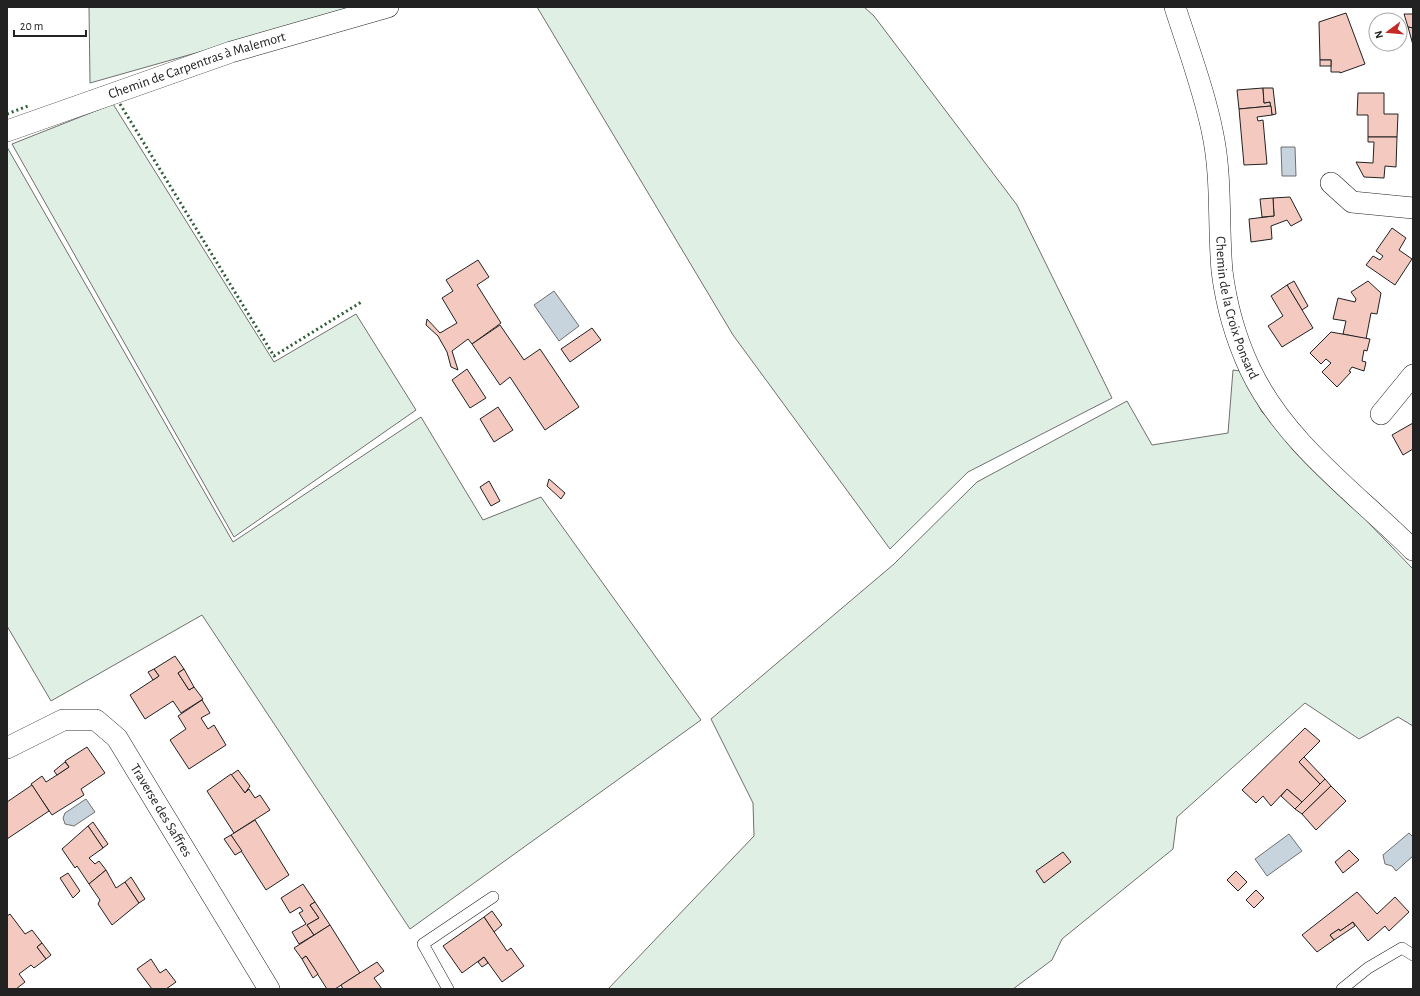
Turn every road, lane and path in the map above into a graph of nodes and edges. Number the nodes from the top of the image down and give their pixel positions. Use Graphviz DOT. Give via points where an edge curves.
graph roads {
  1 [pos="388,7"];
  2 [pos="1175,7"];
  3 [pos="7,131"];
  4 [pos="1331,183"];
  5 [pos="1413,208"];
  6 [pos="1413,375"];
  7 [pos="1381,414"];
  8 [pos="1409,538"];
  9 [pos="7,748"];
  10 [pos="493,897"];
  11 [pos="1413,955"];
  12 [pos="269,989"];
  13 [pos="448,989"];
  14 [pos="1342,989"];
  1 -- 3 [label="street, Chemin de Carpentras à Malemort" via="230,52"];
  2 -- 8 [label="street, Chemin de la Croix Ponsard" via="1213,135 1222,271 1230,312 1250,369 1266,397 1310,452"];
  4 -- 5 [label="street" via="1352,202"];
  6 -- 7 [label="street"];
  9 -- 12 [label="street, Traverse des Saffres" via="63,720 96,720 117,738"];
  10 -- 13 [label="lane" via="423,944"];
  11 -- 14 [label="lane" via="1402,948 1368,968"];
}
